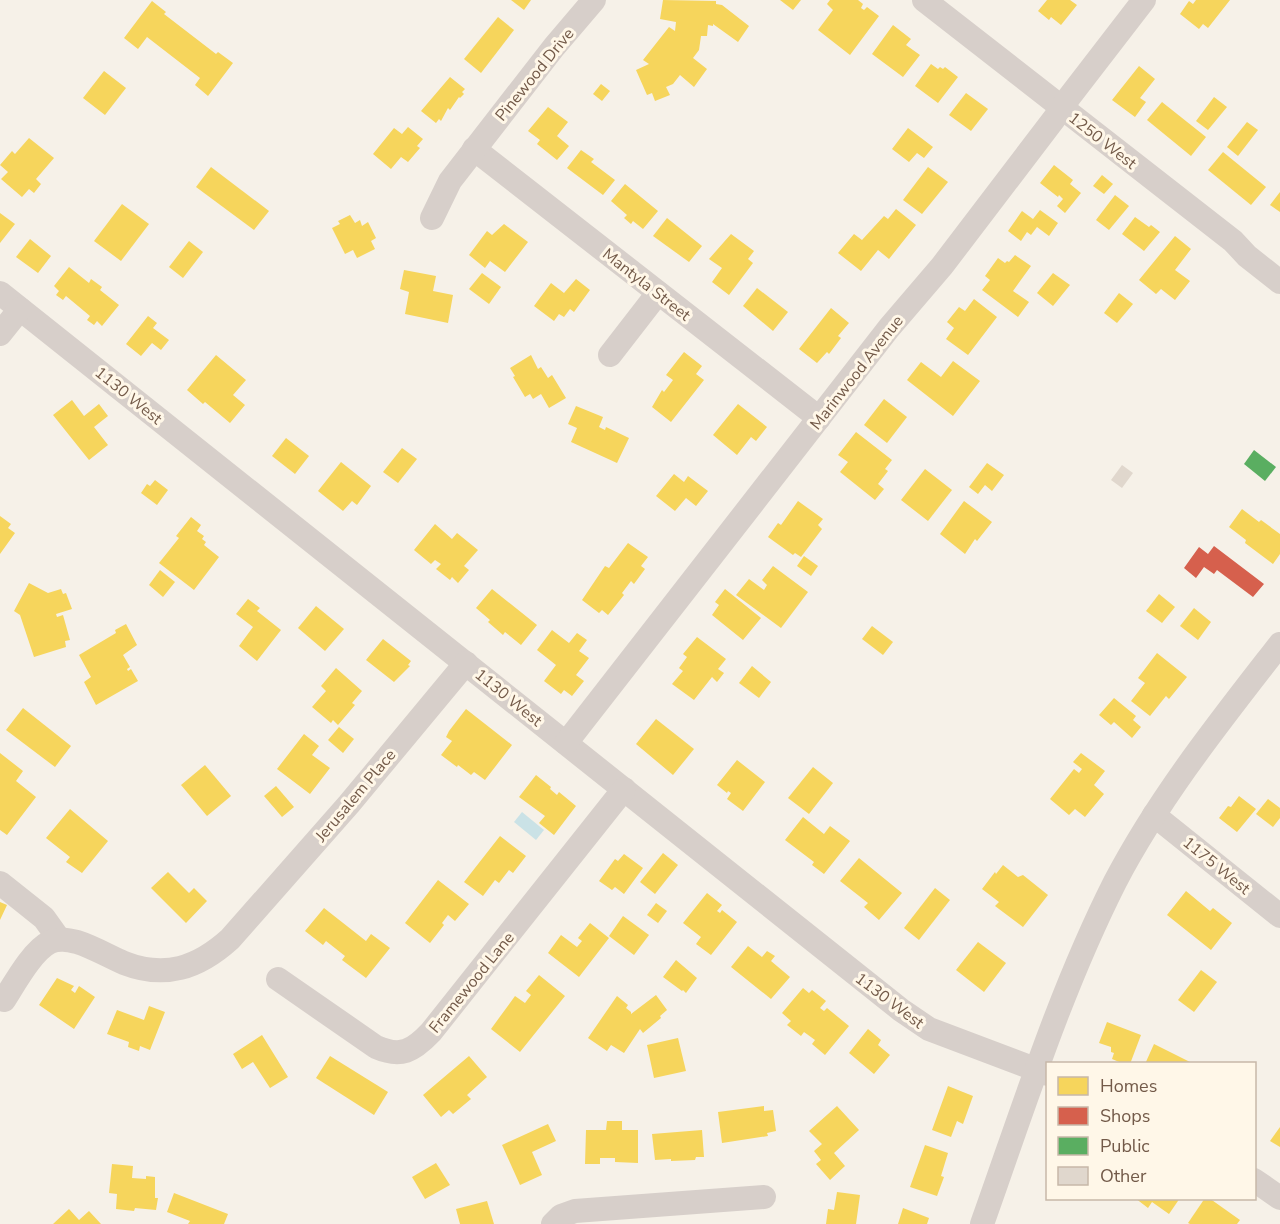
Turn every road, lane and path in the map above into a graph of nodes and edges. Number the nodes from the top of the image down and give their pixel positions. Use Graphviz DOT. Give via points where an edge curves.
graph roads {
  1 [pos="594,0"];
  2 [pos="924,0"];
  3 [pos="1144,0"];
  4 [pos="1062,108"];
  5 [pos="474,149"];
  6 [pos="432,218"];
  7 [pos="1280,282"];
  8 [pos="658,292"];
  9 [pos="0,293"];
  10 [pos="20,309"];
  11 [pos="0,334"];
  12 [pos="610,355"];
  13 [pos="819,418"];
  14 [pos="1280,644"];
  15 [pos="466,663"];
  16 [pos="566,743"];
  17 [pos="624,789"];
  18 [pos="1154,814"];
  19 [pos="0,883"];
  20 [pos="1280,916"];
  21 [pos="59,939"];
  22 [pos="278,979"];
  23 [pos="4,1000"];
  24 [pos="1042,1071"];
  25 [pos="1256,1181"];
  26 [pos="764,1197"];
  27 [pos="1280,1198"];
  28 [pos="553,1224"];
  29 [pos="982,1224"];
  1 -- 5 [label="street, Pinewood Drive"];
  2 -- 4 [label="street, 1250 West"];
  3 -- 4 [label="street, Marinwood Avenue"];
  4 -- 7 [label="street, 1250 West"];
  4 -- 13 [label="street, Marinwood Avenue" via="942,266"];
  5 -- 6 [label="street, Pinewood Drive" via="445,188"];
  5 -- 8 [label="street, Mantyla Street"];
  8 -- 12 [label="street"];
  8 -- 13 [label="street, Mantyla Street"];
  9 -- 10 [label="street, 1130 West"];
  10 -- 11 [label="street"];
  10 -- 15 [label="street, 1130 West"];
  13 -- 16 [label="street, Marinwood Avenue"];
  14 -- 18 [label="street" via="1195,753"];
  15 -- 16 [label="street, 1130 West"];
  15 -- 21 [label="street, Jerusalem Place" via="349,804 242,926 212,954 164,971 139,968 87,945"];
  16 -- 17 [label="street, 1130 West"];
  17 -- 22 [label="street, Framewood Lane" via="437,1025 407,1052 387,1052 376,1047"];
  17 -- 24 [label="street, 1130 West" via="915,1021"];
  18 -- 20 [label="street, 1175 West"];
  18 -- 24 [label="street" via="1083,950"];
  19 -- 21 [label="street" via="44,918"];
  21 -- 23 [label="street" via="37,954"];
  24 -- 29 [label="street"];
  25 -- 27 [label="street"];
  26 -- 28 [label="street" via="575,1211"];
}
